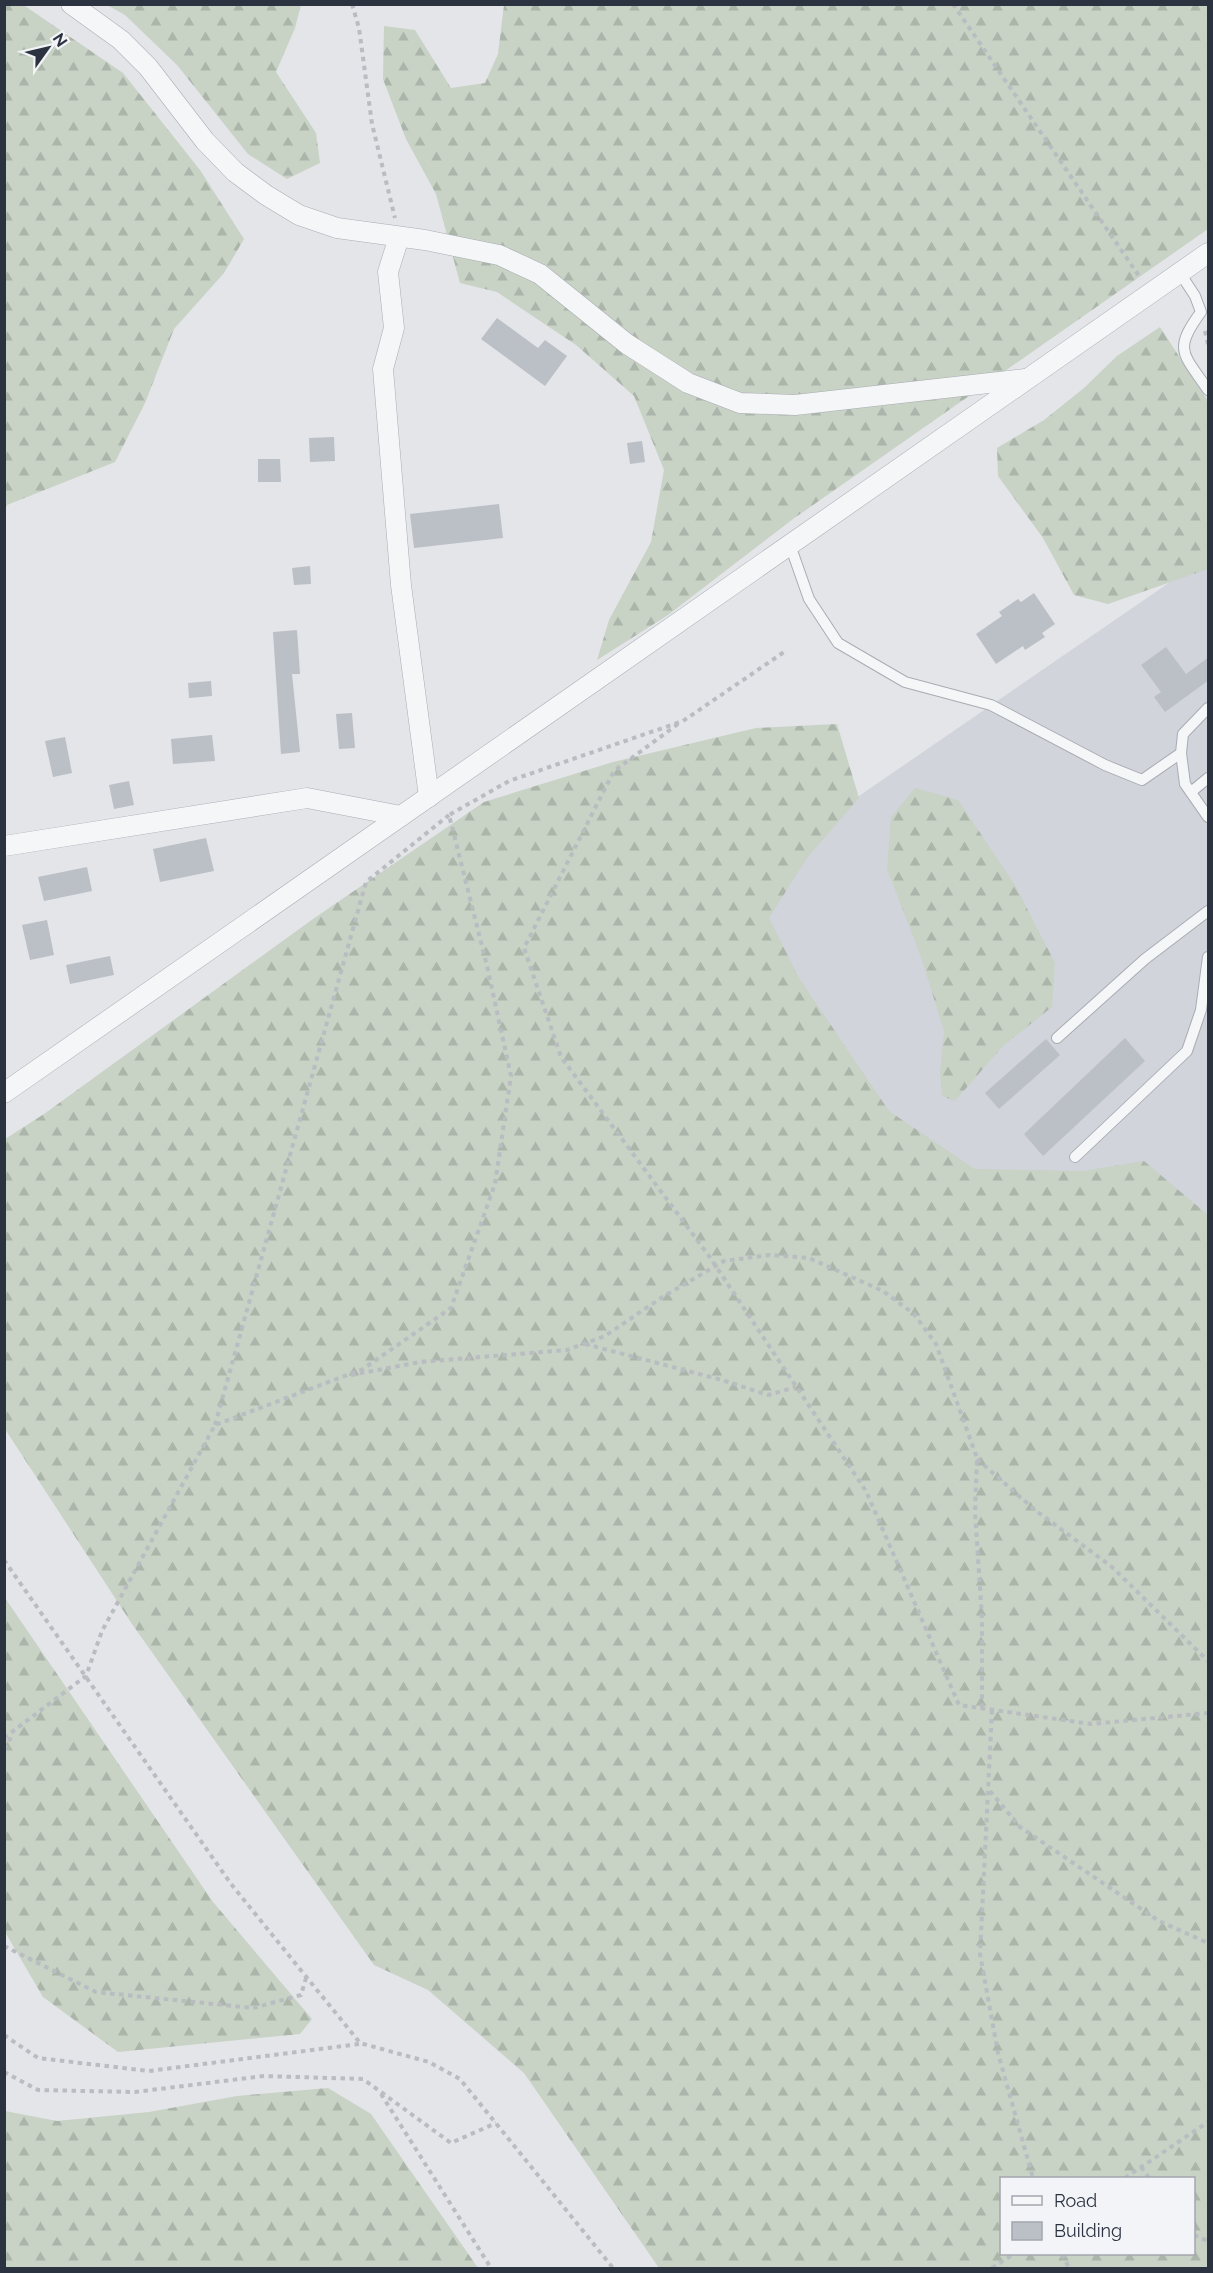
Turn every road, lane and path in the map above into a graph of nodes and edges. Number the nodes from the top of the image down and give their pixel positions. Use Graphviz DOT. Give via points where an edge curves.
graph roads {
  1 [pos="71,4"];
  2 [pos="352,4"];
  3 [pos="953,4"];
  4 [pos="399,237"];
  5 [pos="1209,253"];
  6 [pos="1180,273"];
  7 [pos="1151,293"];
  8 [pos="1029,378"];
  9 [pos="1209,390"];
  10 [pos="790,545"];
  11 [pos="787,650"];
  12 [pos="1209,708"];
  13 [pos="683,721"];
  14 [pos="1181,753"];
  15 [pos="1209,778"];
  16 [pos="1191,792"];
  17 [pos="429,797"];
  18 [pos="449,815"];
  19 [pos="401,816"];
  20 [pos="1209,817"];
  21 [pos="4,846"];
  22 [pos="1209,911"];
  23 [pos="1209,957"];
  24 [pos="1057,1038"];
  25 [pos="4,1093"];
  26 [pos="1075,1157"];
  27 [pos="716,1266"];
  28 [pos="585,1344"];
  29 [pos="339,1378"];
  30 [pos="796,1387"];
  31 [pos="215,1425"];
  32 [pos="977,1458"];
  33 [pos="4,1560"];
  34 [pos="1209,1661"];
  35 [pos="86,1676"];
  36 [pos="982,1708"];
  37 [pos="992,1710"];
  38 [pos="1209,1713"];
  39 [pos="14,1731"];
  40 [pos="4,1738"];
  41 [pos="4,1749"];
  42 [pos="990,1790"];
  43 [pos="1209,1943"];
  44 [pos="4,1946"];
  45 [pos="306,1977"];
  46 [pos="4,2035"];
  47 [pos="360,2043"];
  48 [pos="4,2072"];
  49 [pos="380,2091"];
  50 [pos="1209,2122"];
  51 [pos="496,2123"];
  52 [pos="1141,2167"];
  53 [pos="1033,2177"];
  54 [pos="1126,2177"];
  55 [pos="1148,2177"];
  56 [pos="1195,2235"];
  57 [pos="1209,2241"];
  58 [pos="1011,2255"];
  59 [pos="491,2268"];
  60 [pos="613,2268"];
  61 [pos="992,2268"];
  1 -- 4 [label="street" via="121,39 206,141 235,172 266,195 299,215 337,228"];
  2 -- 4 [label="path" via="372,124"];
  3 -- 7 [label="path"];
  4 -- 8 [label="street" via="499,255 540,274 627,345 688,383 740,403 795,405"];
  4 -- 17 [label="street" via="388,272 394,328 383,369 402,585"];
  5 -- 6 [label="street"];
  6 -- 7 [label="street"];
  6 -- 9 [label="lane" via="1201,312 1184,335 1184,355"];
  7 -- 8 [label="street"];
  8 -- 10 [label="street"];
  10 -- 14 [label="lane" via="809,599 838,643 905,682 991,705 1105,765 1142,780"];
  10 -- 17 [label="street"];
  11 -- 13 [label="path"];
  12 -- 14 [label="lane" via="1183,734"];
  13 -- 18 [label="path" via="509,781"];
  13 -- 27 [label="path" via="614,771 524,948 561,1057"];
  14 -- 16 [label="lane" via="1185,784"];
  15 -- 16 [label="lane"];
  16 -- 20 [label="lane"];
  17 -- 19 [label="street"];
  18 -- 29 [label="path" via="511,1076 495,1184 451,1308 363,1369"];
  18 -- 31 [label="path" via="366,882"];
  19 -- 21 [label="street" via="308,798"];
  19 -- 25 [label="street"];
  22 -- 24 [label="lane" via="1145,959"];
  23 -- 26 [label="lane" via="1201,1010 1186,1051"];
  27 -- 28 [label="path" via="605,1336"];
  27 -- 30 [label="path"];
  27 -- 32 [label="path" via="724,1261 770,1255 810,1258 883,1291 914,1314 936,1344"];
  28 -- 29 [label="path" via="567,1350 420,1362"];
  28 -- 30 [label="path" via="768,1395"];
  29 -- 31 [label="path"];
  30 -- 36 [label="path" via="866,1491 959,1705"];
  31 -- 35 [label="path" via="102,1631"];
  32 -- 34 [label="path" via="1035,1510 1112,1567"];
  32 -- 36 [label="path" via="975,1512 982,1618"];
  33 -- 35 [label="path"];
  35 -- 39 [label="path"];
  35 -- 45 [label="path" via="231,1884"];
  36 -- 37 [label="path"];
  37 -- 38 [label="path" via="1091,1724"];
  37 -- 42 [label="path"];
  39 -- 40 [label="path"];
  39 -- 41 [label="path"];
  42 -- 43 [label="path" via="1020,1827 1159,1921"];
  42 -- 53 [label="path" via="980,1954 998,2053"];
  44 -- 45 [label="path" via="96,1992 174,2002 253,2008 301,1995"];
  45 -- 47 [label="path"];
  46 -- 47 [label="path" via="38,2058 149,2071"];
  47 -- 51 [label="path" via="429,2062 460,2079"];
  48 -- 49 [label="path" via="38,2090 135,2092 264,2076 363,2079"];
  49 -- 51 [label="path" via="451,2143"];
  49 -- 59 [label="path"];
  50 -- 52 [label="path"];
  51 -- 60 [label="path"];
  52 -- 54 [label="path"];
  52 -- 55 [label="path"];
  56 -- 57 [label="path"];
  58 -- 61 [label="path"];
}
